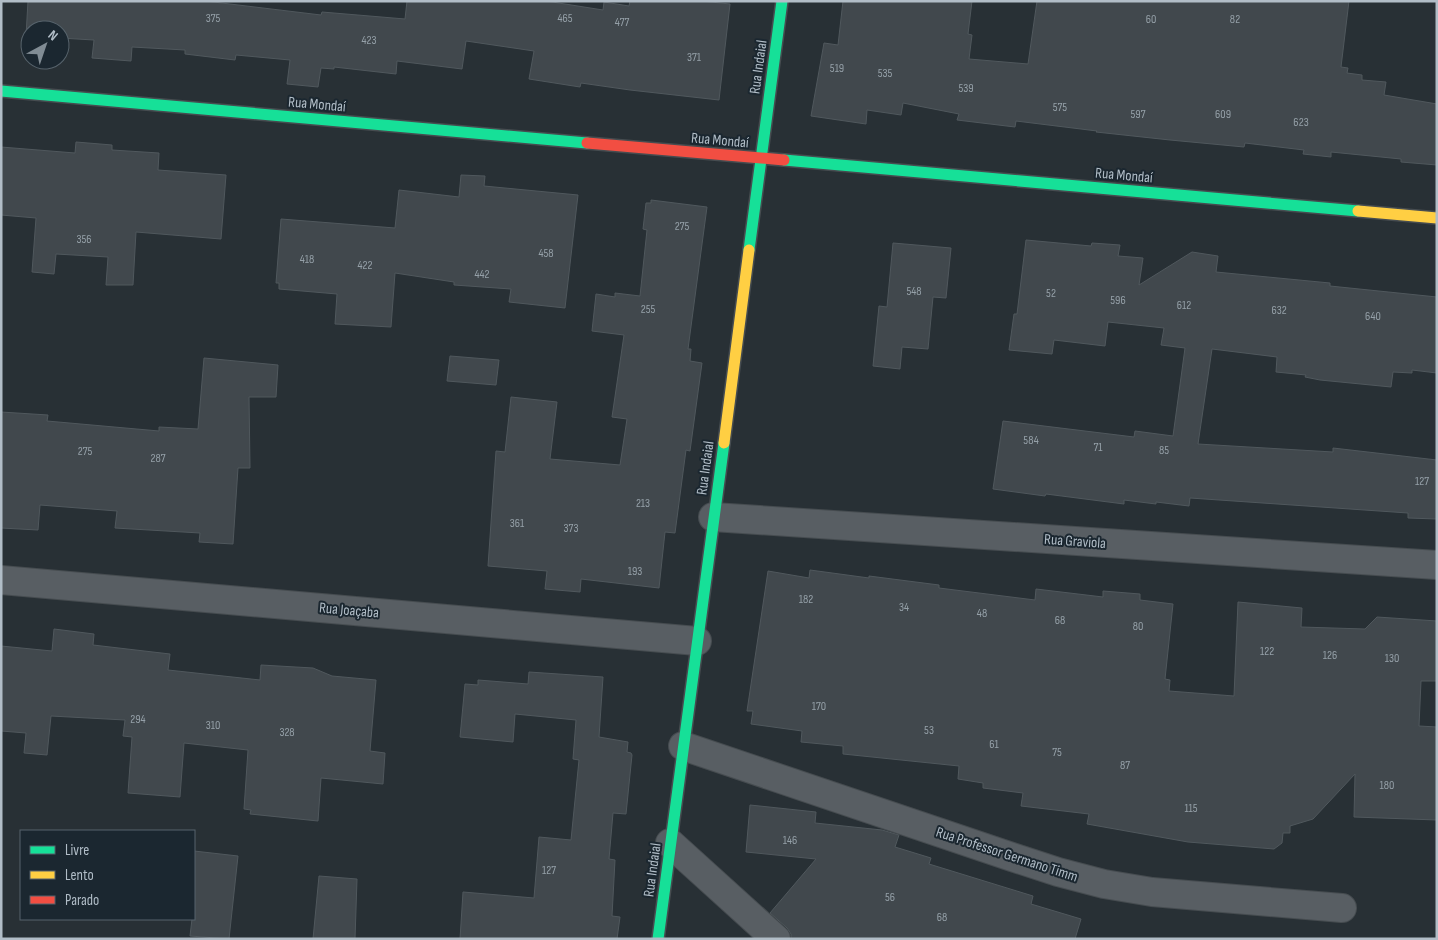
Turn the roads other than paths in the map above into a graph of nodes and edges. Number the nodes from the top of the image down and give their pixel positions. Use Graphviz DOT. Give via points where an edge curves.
graph roads {
  1 [pos="782,1"];
  2 [pos="1,91"];
  3 [pos="761,158"];
  4 [pos="1437,218"];
  5 [pos="713,517"];
  6 [pos="1437,566"];
  7 [pos="1,580"];
  8 [pos="697,641"];
  9 [pos="683,746"];
  10 [pos="670,843"];
  11 [pos="1342,908"];
  12 [pos="658,939"];
  13 [pos="776,939"];
  1 -- 3 [label="street, Rua Indaial"];
  2 -- 3 [label="street, Rua Mondaí"];
  3 -- 4 [label="street, Rua Mondaí"];
  3 -- 5 [label="street, Rua Indaial"];
  5 -- 6 [label="street, Rua Graviola"];
  5 -- 8 [label="street, Rua Indaial"];
  7 -- 8 [label="street, Rua Joaçaba"];
  8 -- 9 [label="street, Rua Indaial"];
  9 -- 10 [label="street, Rua Indaial"];
  9 -- 11 [label="street, Rua Professor Germano Timm" via="1012,857 1104,884 1152,892"];
  10 -- 12 [label="street, Rua Indaial"];
  10 -- 13 [label="street"];
}
